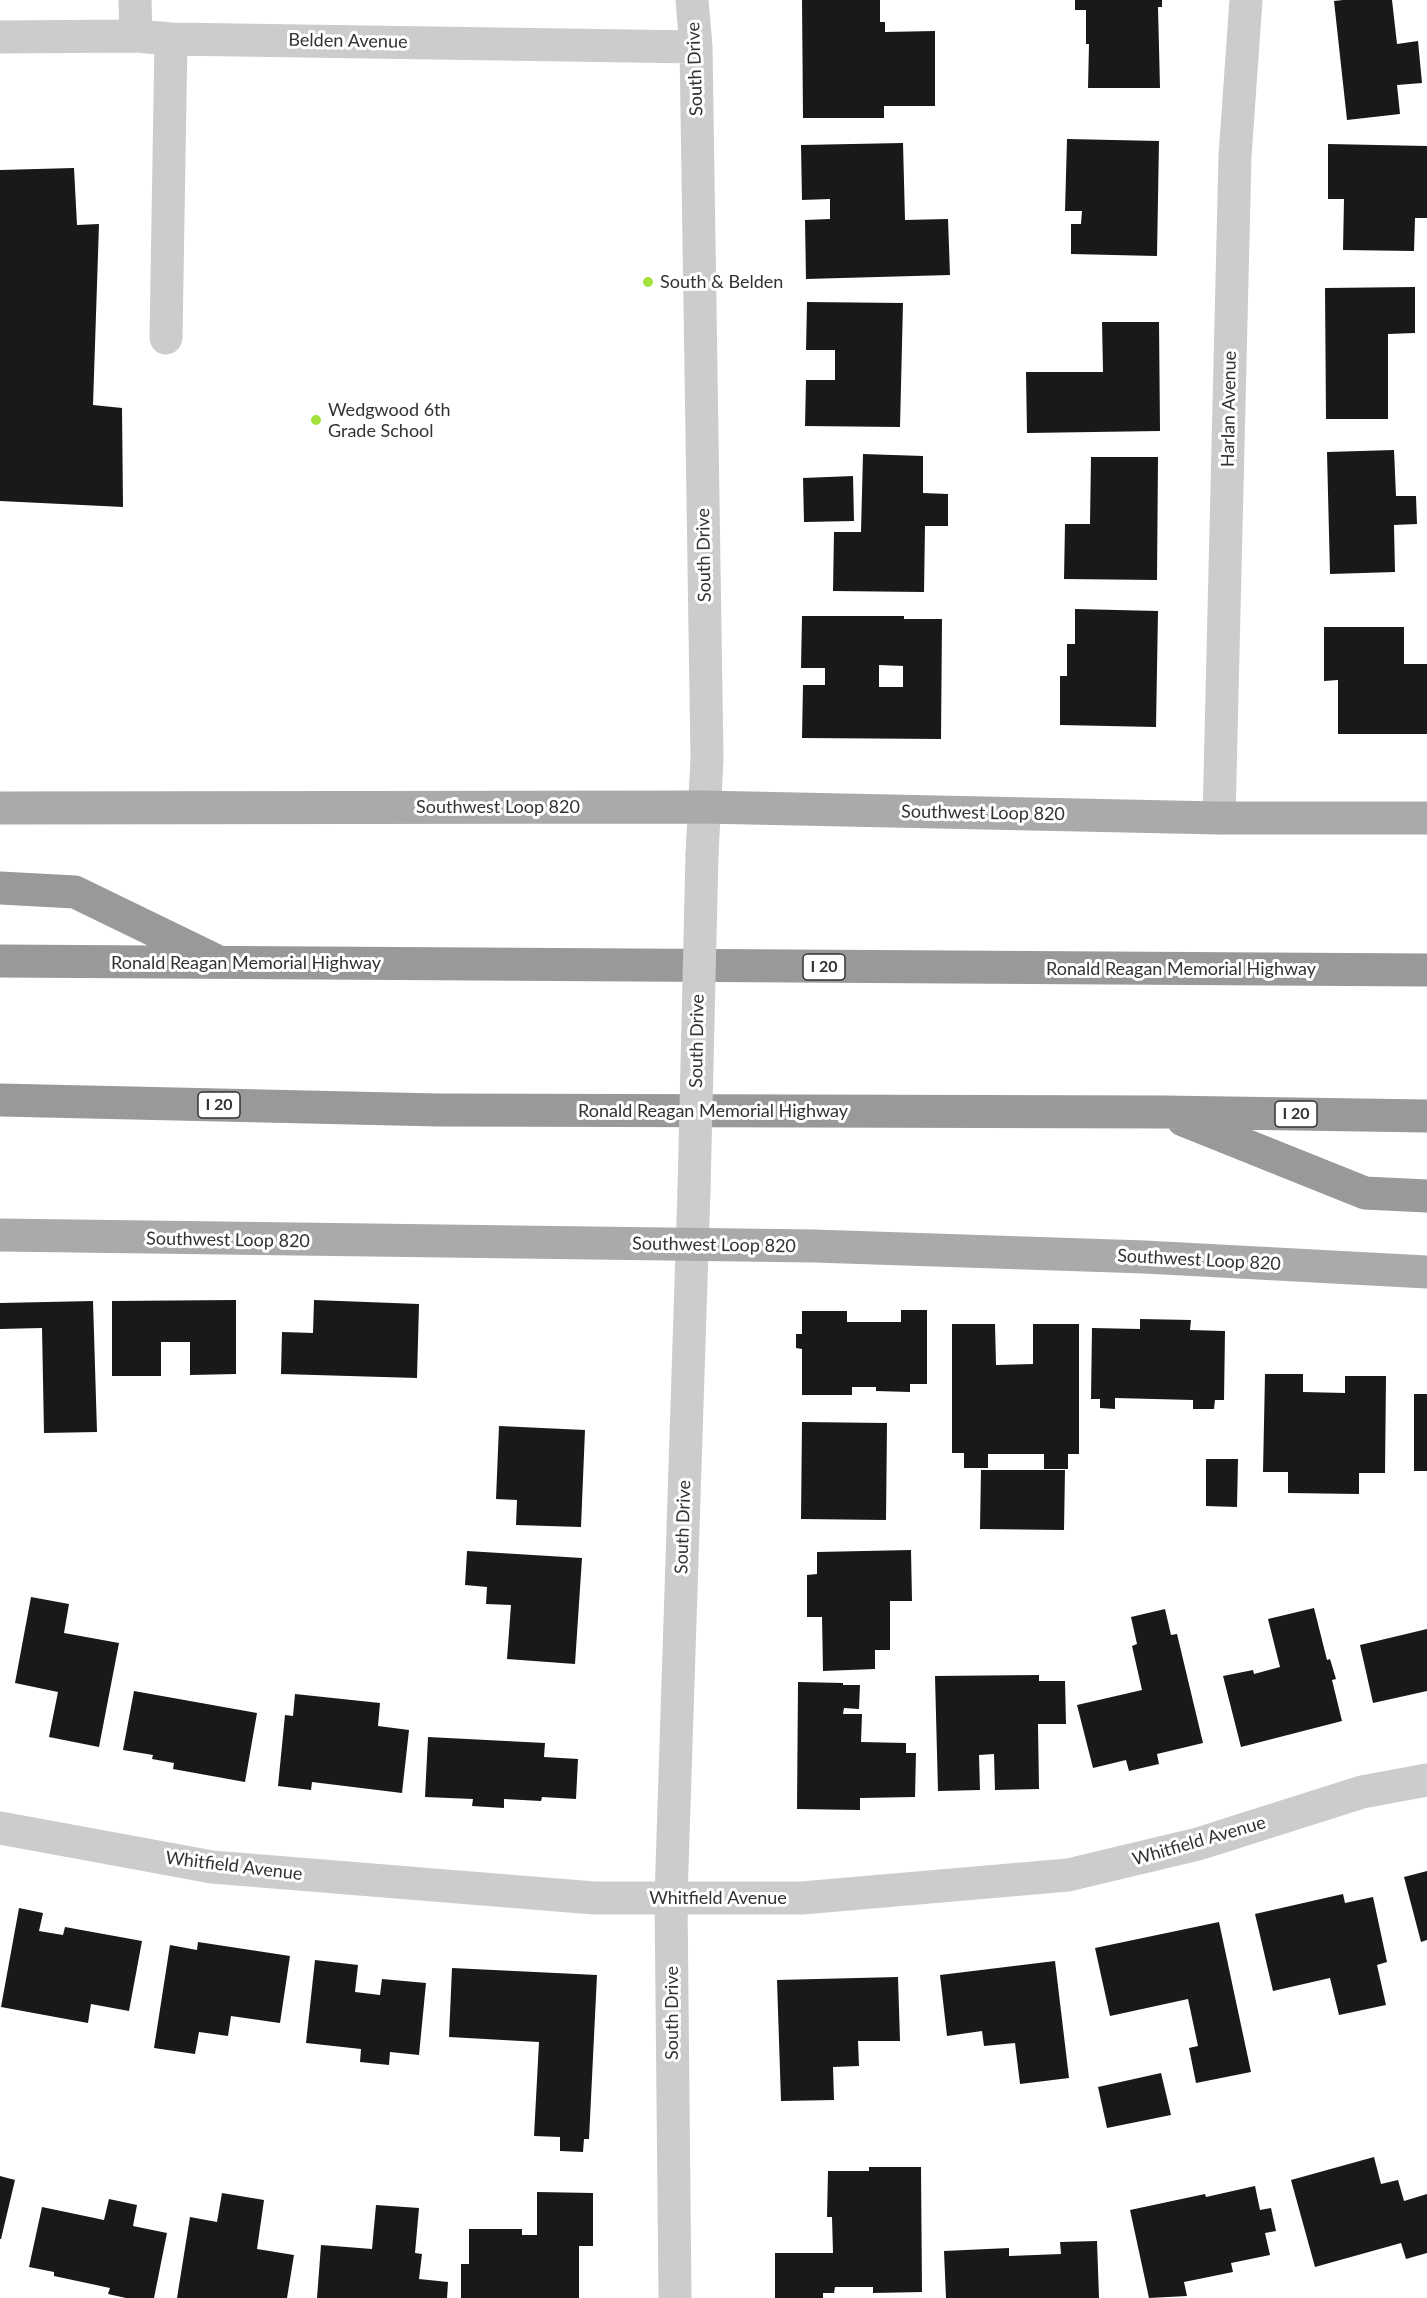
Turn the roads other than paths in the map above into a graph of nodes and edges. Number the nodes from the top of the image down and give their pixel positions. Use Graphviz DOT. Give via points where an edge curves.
graph roads {
  1 [pos="135,0"];
  2 [pos="692,0"];
  3 [pos="1246,0"];
  4 [pos="136,36"];
  5 [pos="0,37"];
  6 [pos="171,39"];
  7 [pos="696,47"];
  8 [pos="166,338"];
  9 [pos="703,807"];
  10 [pos="0,808"];
  11 [pos="1219,818"];
  12 [pos="1427,818"];
  13 [pos="0,888"];
  14 [pos="0,961"];
  15 [pos="222,963"];
  16 [pos="1427,970"];
  17 [pos="0,1100"];
  18 [pos="1164,1112"];
  19 [pos="1427,1116"];
  20 [pos="1427,1196"];
  21 [pos="0,1236"];
  22 [pos="693,1244"];
  23 [pos="1427,1272"];
  24 [pos="1427,1780"];
  25 [pos="0,1828"];
  26 [pos="671,1898"];
  27 [pos="675,2298"];
  1 -- 4 [label="street"];
  2 -- 7 [label="street, South Drive"];
  3 -- 11 [label="street, Harlan Avenue" via="1235,156"];
  4 -- 5 [label="street, Belden Avenue"];
  4 -- 6 [label="street, Belden Avenue"];
  6 -- 7 [label="street, Belden Avenue"];
  6 -- 8 [label="street"];
  7 -- 9 [label="street, South Drive" via="707,759"];
  9 -- 10 [label="main road, Southwest Loop 820"];
  9 -- 11 [label="main road, Southwest Loop 820"];
  9 -- 22 [label="street, South Drive, bridge"];
  11 -- 12 [label="main road, Southwest Loop 820"];
  13 -- 15 [label="highway" via="75,892"];
  14 -- 15 [label="highway, Ronald Reagan Memorial Highway / I 20"];
  15 -- 16 [label="highway, Ronald Reagan Memorial Highway / I 20"];
  17 -- 18 [label="highway, Ronald Reagan Memorial Highway / I 20" via="439,1110"];
  18 -- 19 [label="highway, Ronald Reagan Memorial Highway / I 20"];
  18 -- 20 [label="highway" via="1365,1193"];
  21 -- 22 [label="main road, Southwest Loop 820"];
  22 -- 23 [label="main road, Southwest Loop 820" via="1145,1257"];
  22 -- 26 [label="street, South Drive"];
  24 -- 26 [label="street, Whitfield Avenue" via="1362,1792 1198,1844 1068,1875 802,1898"];
  25 -- 26 [label="street, Whitfield Avenue" via="212,1867 594,1898"];
  26 -- 27 [label="street, South Drive"];
}
